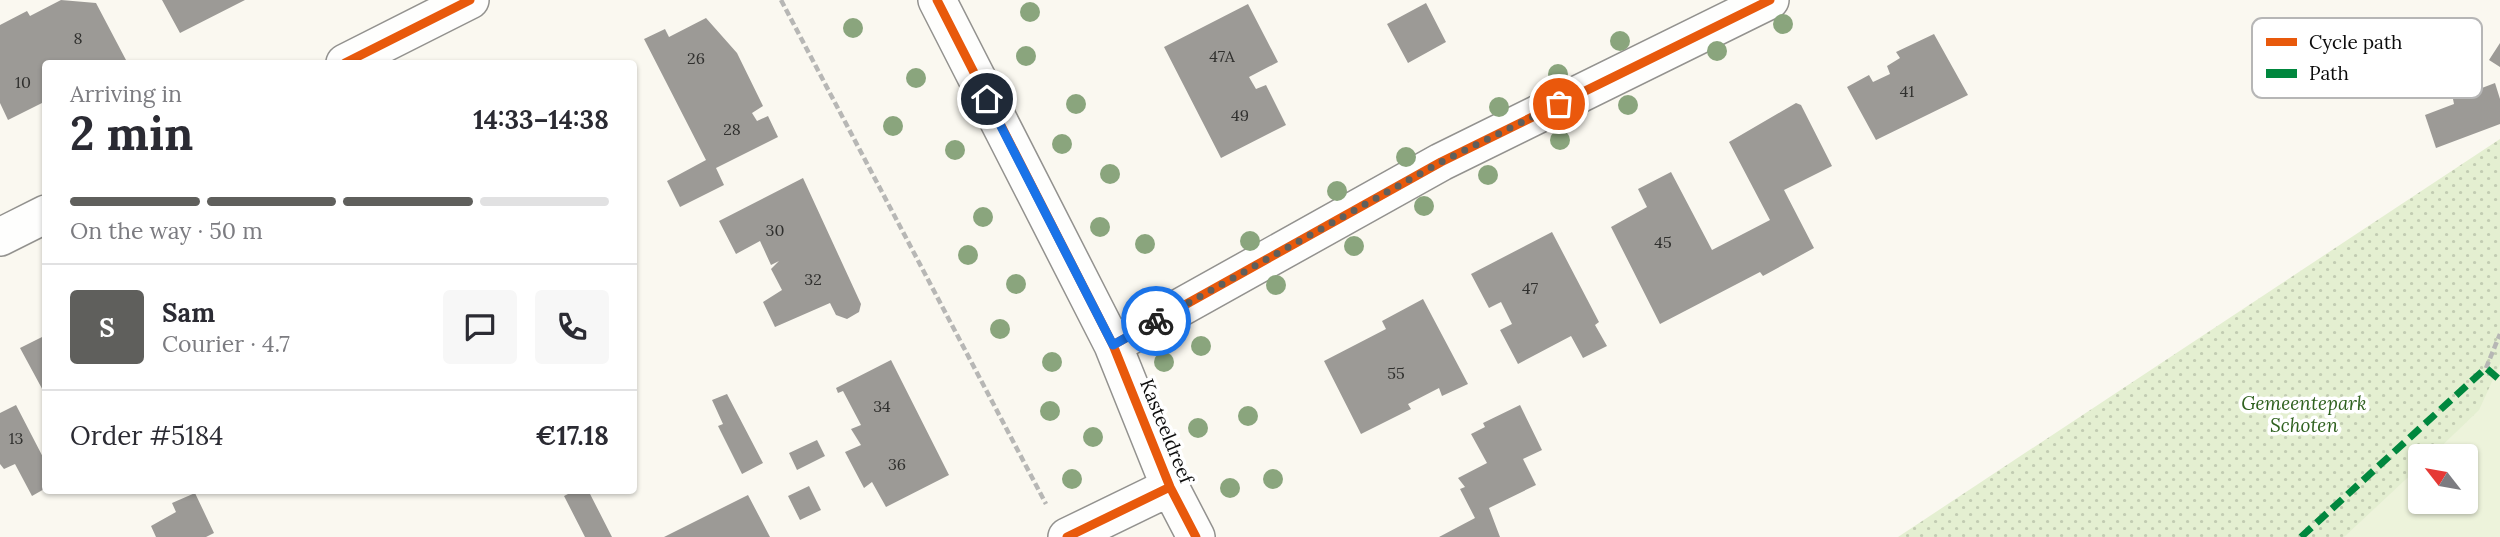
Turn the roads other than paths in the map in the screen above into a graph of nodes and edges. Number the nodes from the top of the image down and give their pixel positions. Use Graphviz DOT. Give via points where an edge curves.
graph roads {
  1 [pos="470,0"];
  2 [pos="937,0"];
  3 [pos="1770,0"];
  4 [pos="351,60"];
  5 [pos="42,216"];
  6 [pos="0,237"];
  7 [pos="1113,345"];
  8 [pos="1170,487"];
  9 [pos="1059,525"];
  10 [pos="1196,537"];
  1 -- 4 [label="street"];
  2 -- 7 [label="street, Kasteeldreef"];
  3 -- 7 [label="street" via="1441,162"];
  5 -- 6 [label="street"];
  7 -- 8 [label="street, Kasteeldreef"];
  8 -- 9 [label="street"];
  8 -- 10 [label="street, Kasteeldreef"];
}
